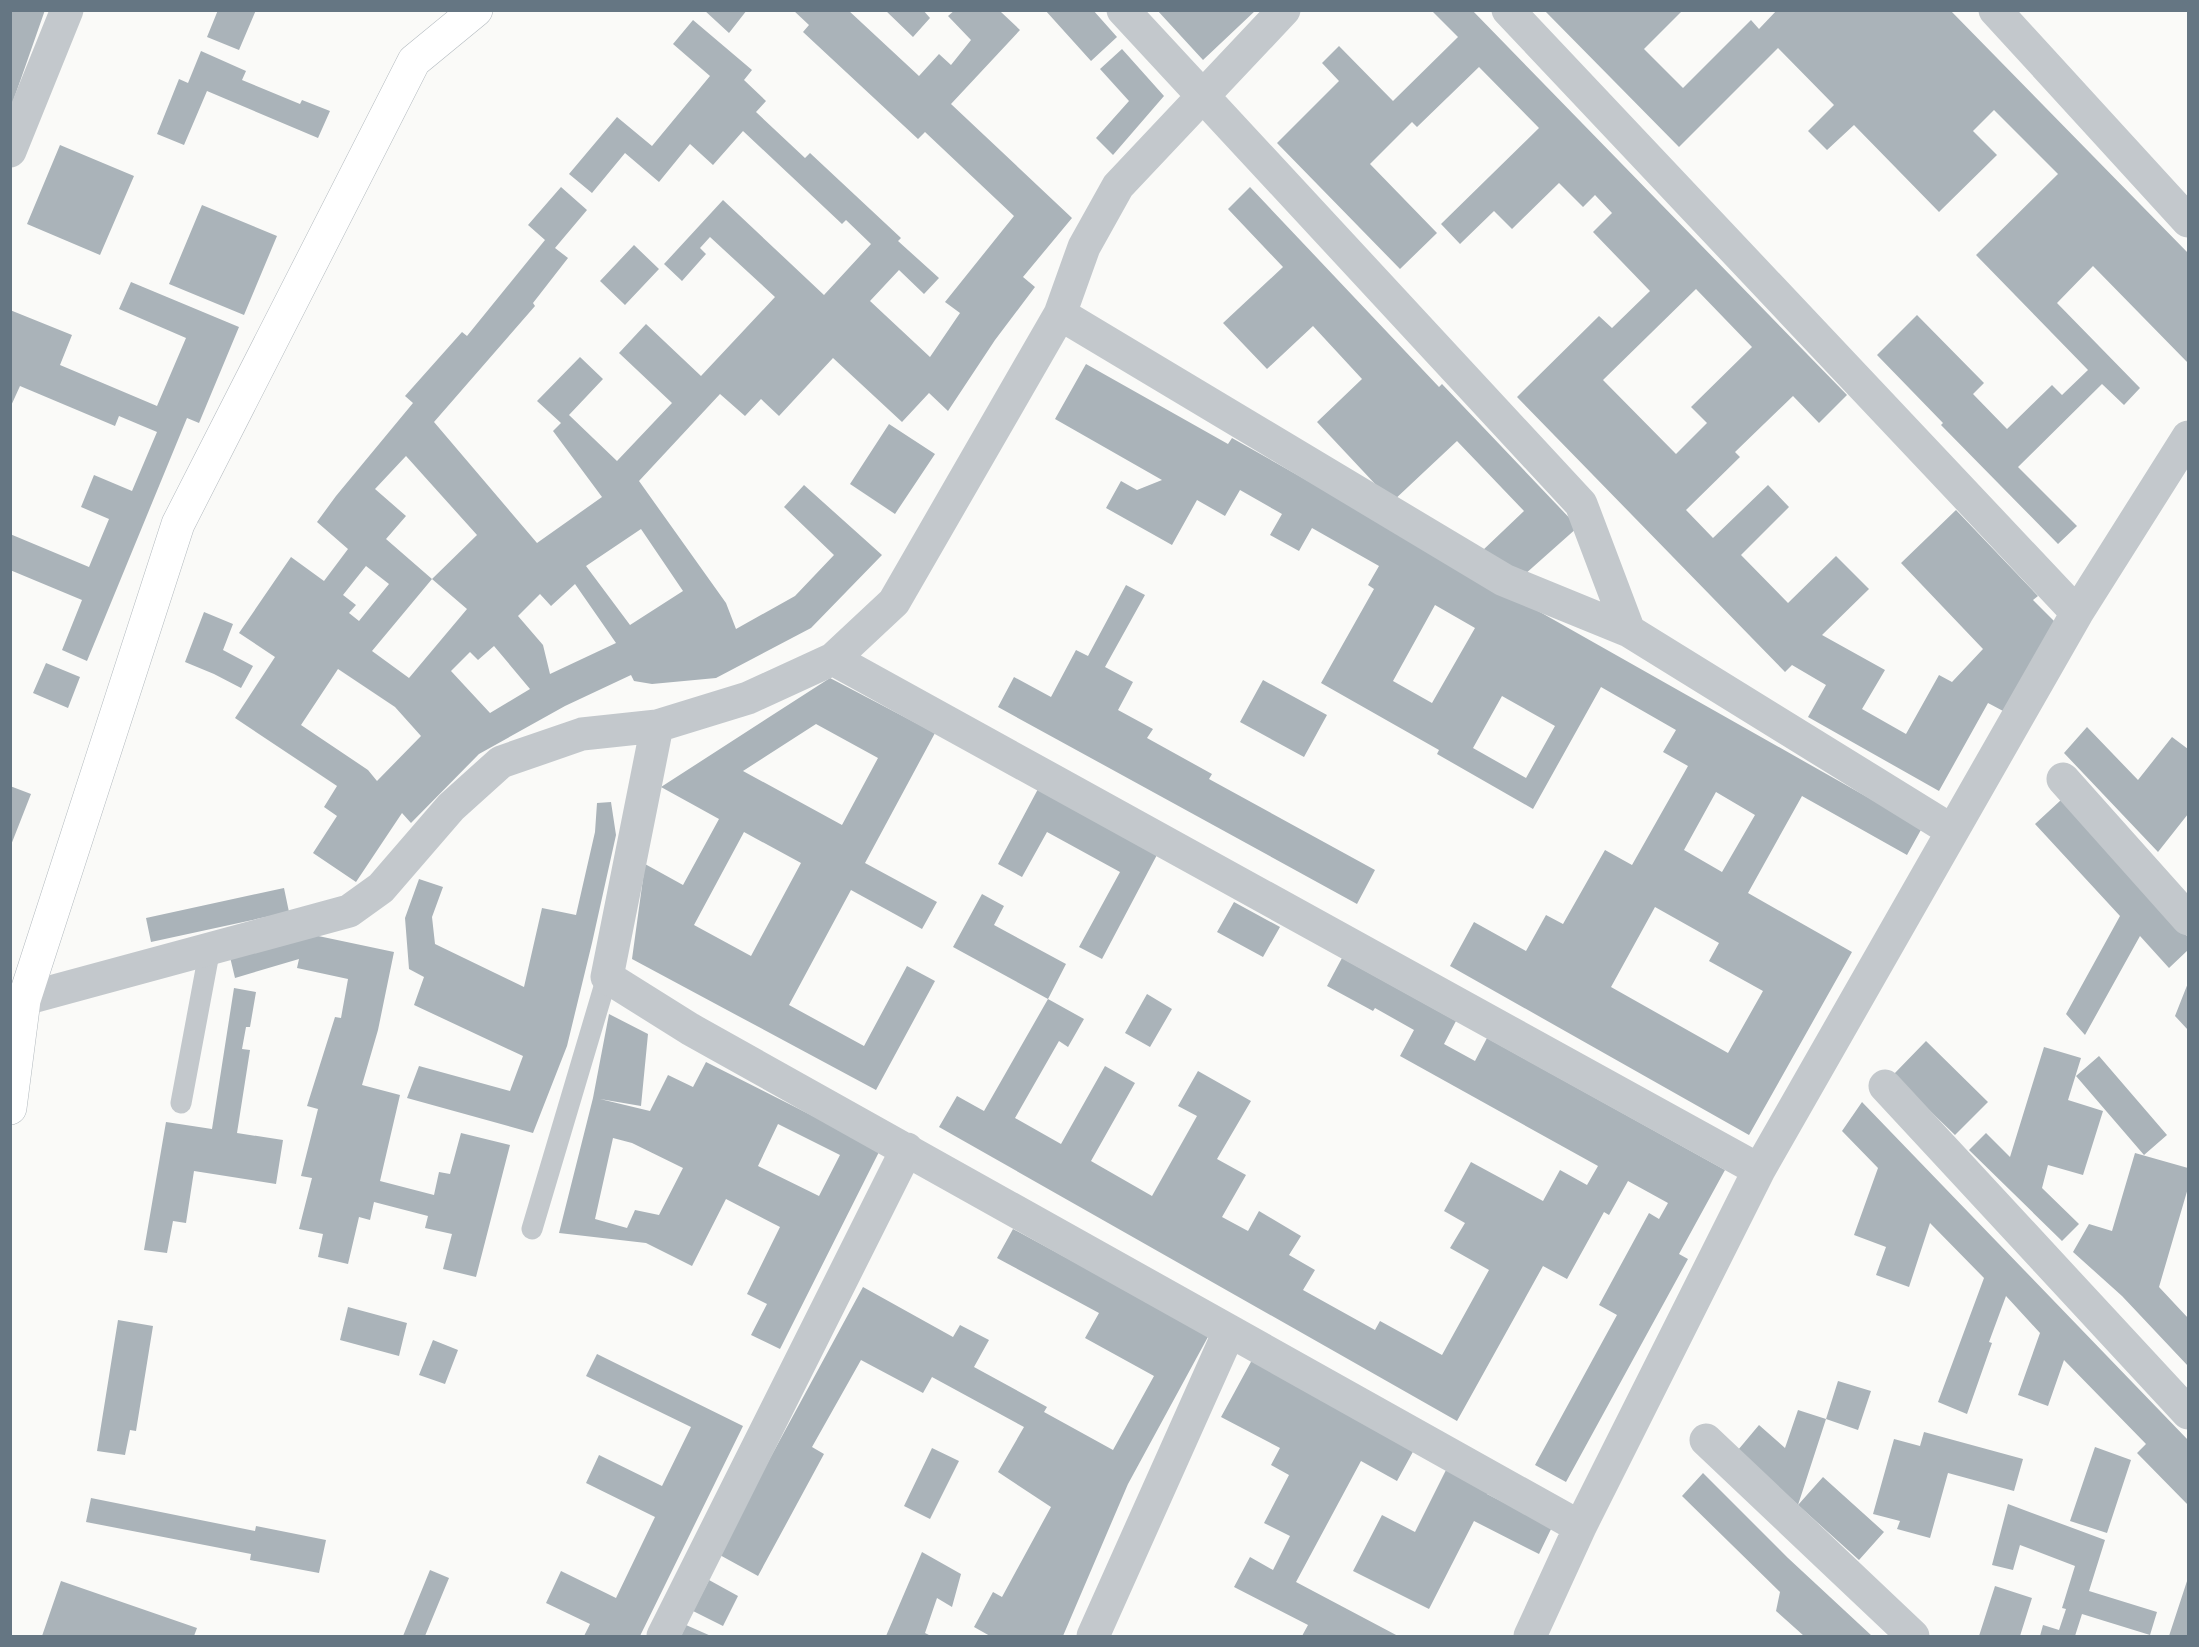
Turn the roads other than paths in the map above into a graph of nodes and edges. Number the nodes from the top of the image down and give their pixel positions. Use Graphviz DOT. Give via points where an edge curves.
graph roads {
  1 [pos="67,10"];
  2 [pos="476,10"];
  3 [pos="1123,10"];
  4 [pos="1284,10"];
  5 [pos="1508,10"];
  6 [pos="1995,10"];
  7 [pos="1202,96"];
  8 [pos="10,151"];
  9 [pos="2188,221"];
  10 [pos="1060,314"];
  11 [pos="2188,437"];
  12 [pos="2077,613"];
  13 [pos="1629,631"];
  14 [pos="832,659"];
  15 [pos="657,726"];
  16 [pos="2062,779"];
  17 [pos="1952,830"];
  18 [pos="2188,919"];
  19 [pos="210,948"];
  20 [pos="607,977"];
  21 [pos="17,1001"];
  22 [pos="1885,1086"];
  23 [pos="181,1104"];
  24 [pos="10,1108"];
  25 [pos="906,1149"];
  26 [pos="1759,1170"];
  27 [pos="532,1229"];
  28 [pos="1229,1332"];
  29 [pos="2188,1413"];
  30 [pos="1706,1440"];
  31 [pos="1580,1527"];
  32 [pos="663,1636"];
  33 [pos="1093,1636"];
  34 [pos="1530,1636"];
  35 [pos="1913,1636"];
  1 -- 8 [label="street"];
  2 -- 21 [label="main road" via="414,61 178,524"];
  3 -- 7 [label="street"];
  4 -- 7 [label="street"];
  5 -- 12 [label="street"];
  6 -- 9 [label="street"];
  7 -- 10 [label="street" via="1118,186 1084,247"];
  7 -- 13 [label="street" via="1581,504"];
  10 -- 13 [label="street" via="1504,580"];
  10 -- 14 [label="street" via="894,602"];
  11 -- 12 [label="street"];
  12 -- 17 [label="street"];
  13 -- 17 [label="street"];
  14 -- 15 [label="street" via="748,698"];
  14 -- 26 [label="street"];
  15 -- 19 [label="street" via="582,734 501,762 451,807 381,888 349,911"];
  15 -- 20 [label="street"];
  16 -- 18 [label="street"];
  17 -- 26 [label="street"];
  19 -- 21 [label="street"];
  19 -- 23 [label="lane"];
  20 -- 25 [label="street" via="690,1029"];
  20 -- 27 [label="lane"];
  21 -- 24 [label="main road"];
  22 -- 29 [label="street"];
  25 -- 28 [label="street"];
  25 -- 32 [label="street"];
  26 -- 31 [label="street"];
  28 -- 31 [label="street"];
  28 -- 33 [label="street"];
  30 -- 35 [label="street"];
  31 -- 34 [label="street"];
}
